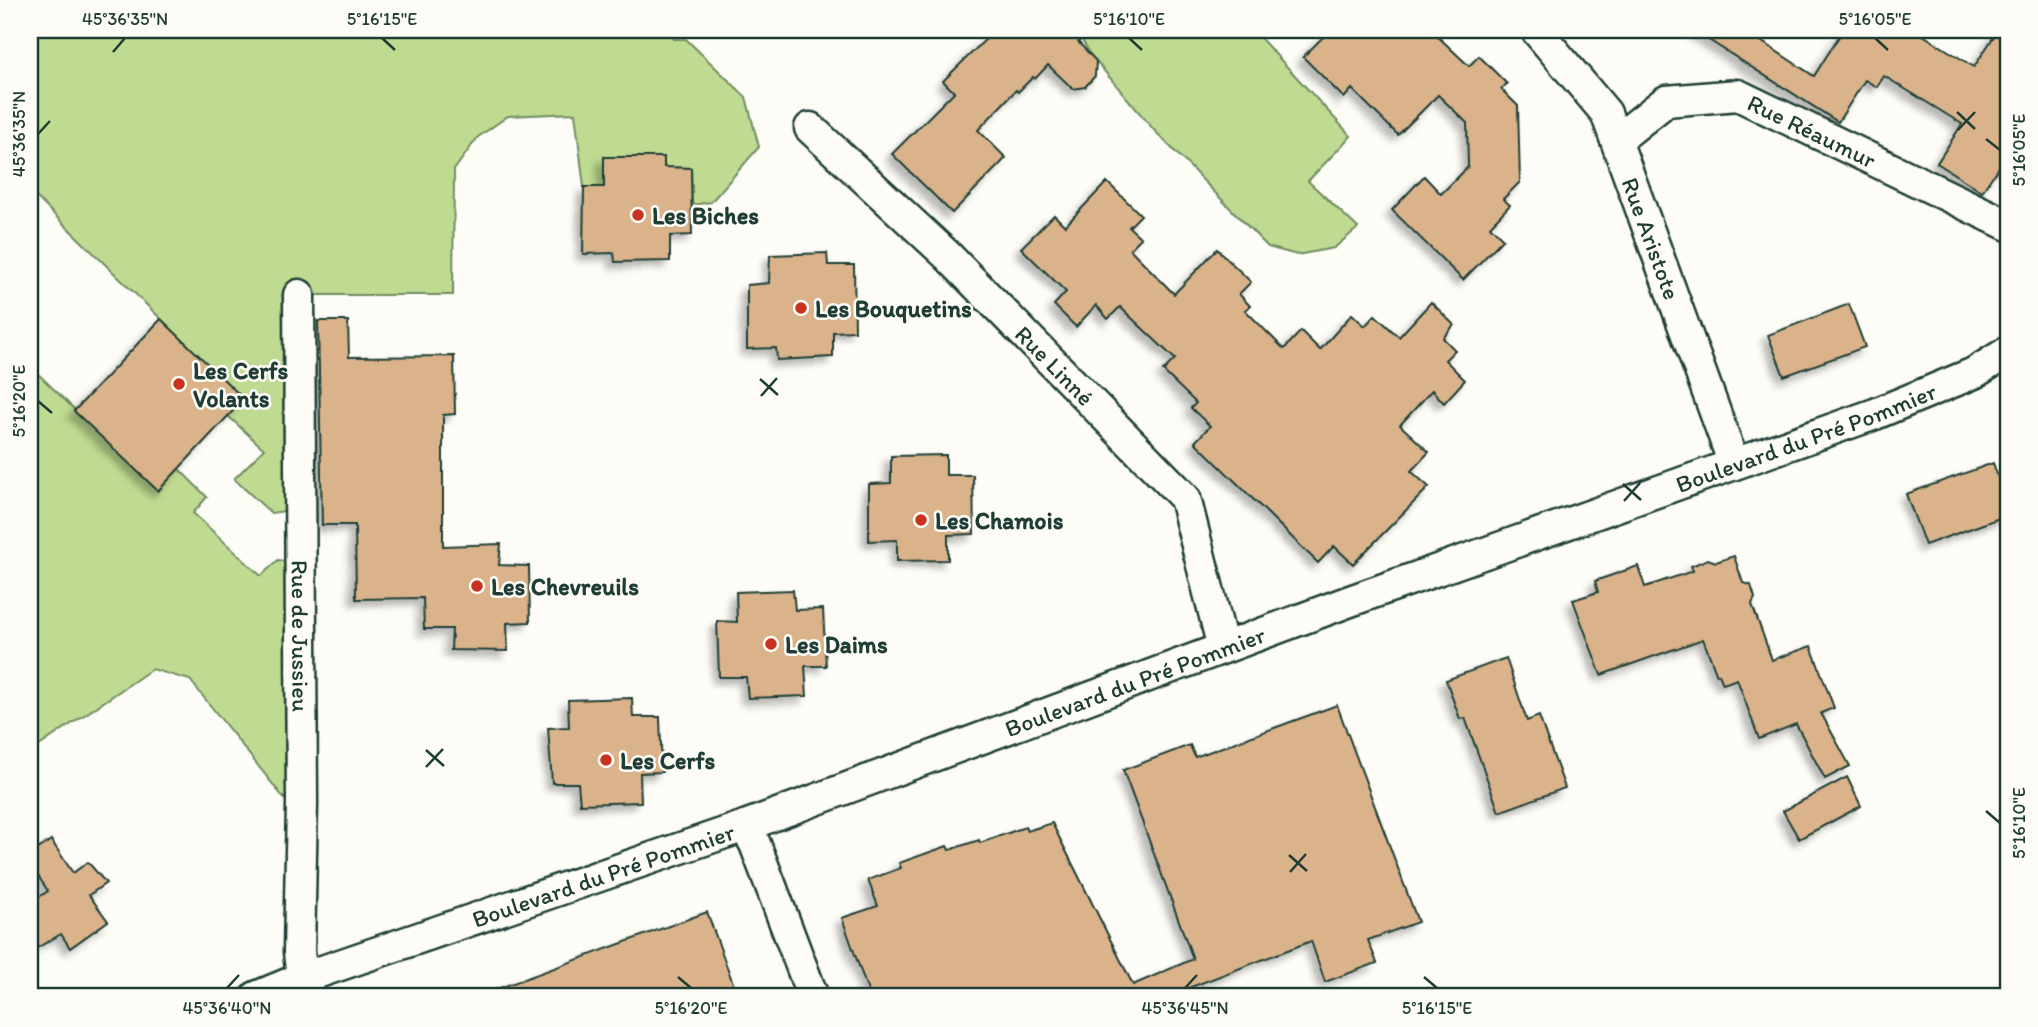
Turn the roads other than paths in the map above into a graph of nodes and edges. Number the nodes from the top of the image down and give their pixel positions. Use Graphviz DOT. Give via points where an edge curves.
graph roads {
  1 [pos="1536,30"];
  2 [pos="810,128"];
  3 [pos="1617,140"];
  4 [pos="2008,225"];
  5 [pos="299,295"];
  6 [pos="2008,352"];
  7 [pos="1734,464"];
  8 [pos="1223,648"];
  9 [pos="746,826"];
  10 [pos="302,978"];
  11 [pos="256,997"];
  12 [pos="813,997"];
  1 -- 3 [label="street, Rue Aristote" via="1606,113"];
  2 -- 8 [label="street, Rue Linné" via="948,256 1185,498"];
  3 -- 4 [label="street, Rue Réaumur" via="1666,102 1738,95"];
  3 -- 7 [label="street, Rue Aristote"];
  5 -- 10 [label="street, Rue de Jussieu"];
  6 -- 7 [label="street, Boulevard du Pré Pommier" via="1974,373 1875,414"];
  7 -- 8 [label="street, Boulevard du Pré Pommier"];
  8 -- 9 [label="street, Boulevard du Pré Pommier"];
  9 -- 10 [label="street, Boulevard du Pré Pommier"];
  9 -- 12 [label="street"];
  10 -- 11 [label="street, Boulevard du Pré Pommier"];
}
